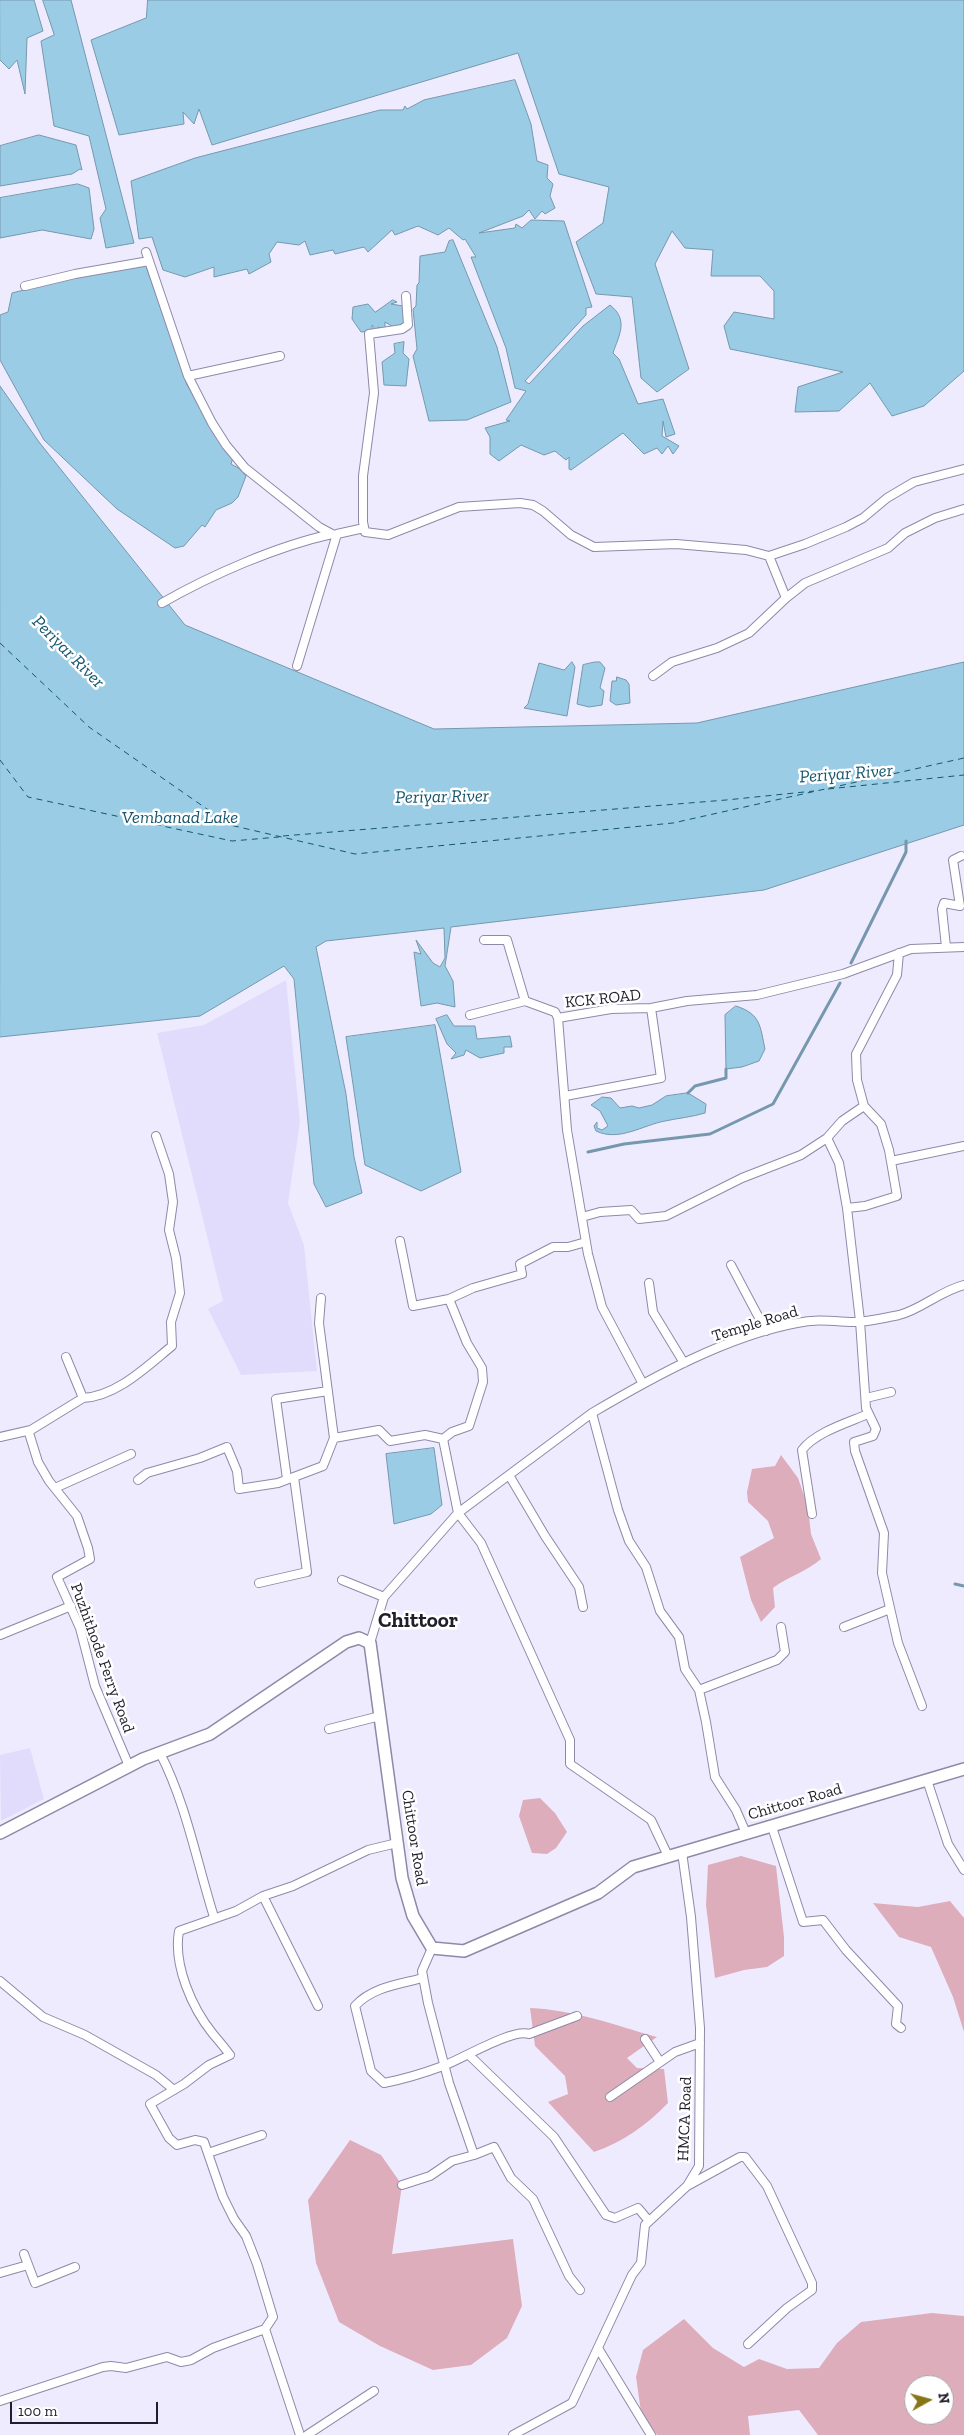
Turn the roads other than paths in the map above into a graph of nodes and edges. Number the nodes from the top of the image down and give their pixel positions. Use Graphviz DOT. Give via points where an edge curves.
graph roads {
  1 [pos="146,252"];
  2 [pos="149,260"];
  3 [pos="25,286"];
  4 [pos="406,296"];
  5 [pos="280,356"];
  6 [pos="188,376"];
  7 [pos="964,469"];
  8 [pos="964,509"];
  9 [pos="364,528"];
  10 [pos="334,534"];
  11 [pos="769,556"];
  12 [pos="786,598"];
  13 [pos="162,603"];
  14 [pos="297,666"];
  15 [pos="653,676"];
  16 [pos="961,856"];
  17 [pos="484,940"];
  18 [pos="946,947"];
  19 [pos="964,948"];
  20 [pos="899,953"];
  21 [pos="525,1001"];
  22 [pos="651,1008"];
  23 [pos="470,1015"];
  24 [pos="558,1018"];
  25 [pos="565,1096"];
  26 [pos="864,1106"];
  27 [pos="156,1136"];
  28 [pos="828,1138"];
  29 [pos="964,1146"];
  30 [pos="891,1161"];
  31 [pos="847,1208"];
  32 [pos="582,1216"];
  33 [pos="400,1241"];
  34 [pos="586,1242"];
  35 [pos="731,1265"];
  36 [pos="649,1283"];
  37 [pos="964,1285"];
  38 [pos="321,1298"];
  39 [pos="450,1300"];
  40 [pos="860,1321"];
  41 [pos="766,1332"];
  42 [pos="66,1357"];
  43 [pos="684,1364"];
  44 [pos="643,1384"];
  45 [pos="328,1391"];
  46 [pos="892,1392"];
  47 [pos="83,1398"];
  48 [pos="866,1398"];
  49 [pos="592,1413"];
  50 [pos="868,1414"];
  51 [pos="31,1430"];
  52 [pos="0,1437"];
  53 [pos="334,1438"];
  54 [pos="443,1439"];
  55 [pos="131,1454"];
  56 [pos="509,1475"];
  57 [pos="291,1478"];
  58 [pos="138,1480"];
  59 [pos="54,1488"];
  60 [pos="458,1513"];
  61 [pos="812,1514"];
  62 [pos="342,1580"];
  63 [pos="259,1583"];
  64 [pos="384,1597"];
  65 [pos="71,1606"];
  66 [pos="583,1607"];
  67 [pos="890,1609"];
  68 [pos="781,1627"];
  69 [pos="844,1627"];
  70 [pos="0,1635"];
  71 [pos="370,1643"];
  72 [pos="699,1690"];
  73 [pos="922,1706"];
  74 [pos="380,1716"];
  75 [pos="329,1729"];
  76 [pos="160,1752"];
  77 [pos="129,1766"];
  78 [pos="964,1768"];
  79 [pos="927,1780"];
  80 [pos="772,1827"];
  81 [pos="0,1833"];
  82 [pos="746,1833"];
  83 [pos="397,1843"];
  84 [pos="682,1852"];
  85 [pos="668,1856"];
  86 [pos="964,1870"];
  87 [pos="263,1896"];
  88 [pos="214,1917"];
  89 [pos="432,1948"];
  90 [pos="423,1978"];
  91 [pos="0,1981"];
  92 [pos="318,2006"];
  93 [pos="577,2016"];
  94 [pos="901,2028"];
  95 [pos="645,2039"];
  96 [pos="700,2044"];
  97 [pos="469,2055"];
  98 [pos="660,2062"];
  99 [pos="445,2065"];
  100 [pos="174,2090"];
  101 [pos="610,2098"];
  102 [pos="262,2135"];
  103 [pos="208,2153"];
  104 [pos="474,2154"];
  105 [pos="402,2185"];
  106 [pos="687,2186"];
  107 [pos="649,2221"];
  108 [pos="75,2267"];
  109 [pos="0,2273"];
  110 [pos="580,2290"];
  111 [pos="265,2329"];
  112 [pos="748,2344"];
  113 [pos="598,2348"];
  114 [pos="374,2391"];
  115 [pos="0,2401"];
  116 [pos="300,2435"];
  117 [pos="307,2435"];
  118 [pos="513,2435"];
  119 [pos="651,2435"];
  1 -- 2 [label="street"];
  2 -- 3 [label="street"];
  2 -- 6 [label="street"];
  4 -- 9 [label="street" via="408,325 402,329 369,334 374,393 363,476"];
  5 -- 6 [label="street"];
  6 -- 10 [label="street" via="212,423 245,468 319,527"];
  7 -- 11 [label="street" via="914,482 854,522"];
  8 -- 12 [label="street" via="935,518 905,533 888,548 805,583"];
  9 -- 10 [label="street"];
  9 -- 11 [label="street" via="365,532 388,535 459,507 520,503 533,505 571,535 594,547 670,543 746,550"];
  10 -- 13 [label="street" via="226,572"];
  10 -- 14 [label="street" via="312,623"];
  11 -- 12 [label="street"];
  12 -- 15 [label="street" via="748,634 672,662"];
  16 -- 18 [label="street" via="953,860 960,906 944,903 942,909"];
  17 -- 21 [label="street" via="507,940"];
  18 -- 19 [label="street, KCK ROAD"];
  18 -- 20 [label="street, KCK ROAD"];
  20 -- 22 [label="street, KCK ROAD" via="846,973 757,995 687,1001"];
  20 -- 26 [label="street" via="897,975 856,1054 856,1080"];
  21 -- 23 [label="street"];
  21 -- 24 [label="street" via="555,1012"];
  22 -- 24 [label="street, KCK ROAD" via="611,1009"];
  22 -- 25 [label="street" via="661,1078"];
  24 -- 25 [label="street, KCK ROAD"];
  25 -- 32 [label="street, KCK ROAD" via="567,1130"];
  26 -- 28 [label="street" via="842,1121"];
  26 -- 30 [label="street" via="881,1124"];
  27 -- 47 [label="street" via="169,1174 173,1202 169,1230 180,1293 171,1322 172,1346 118,1386 98,1397"];
  28 -- 31 [label="street" via="839,1163"];
  28 -- 32 [label="street" via="801,1155 742,1178 666,1216 639,1219 631,1210"];
  29 -- 30 [label="street"];
  30 -- 31 [label="street" via="897,1196"];
  31 -- 40 [label="street"];
  32 -- 34 [label="street, KCK ROAD"];
  33 -- 39 [label="street" via="413,1306"];
  34 -- 39 [label="street" via="553,1247 520,1264 522,1274 473,1288"];
  34 -- 44 [label="street, KCK ROAD" via="602,1307"];
  35 -- 41 [label="street"];
  36 -- 43 [label="street" via="653,1312"];
  37 -- 40 [label="street, Temple Road" via="951,1288 902,1314"];
  38 -- 45 [label="street" via="319,1323"];
  39 -- 54 [label="street" via="467,1343 482,1368 483,1382 469,1426"];
  40 -- 41 [label="street, Temple Road" via="831,1319 805,1322"];
  40 -- 48 [label="street"];
  41 -- 43 [label="street, Temple Road"];
  42 -- 47 [label="street"];
  43 -- 44 [label="street, Temple Road"];
  44 -- 49 [label="street, Temple Road"];
  45 -- 53 [label="street"];
  45 -- 57 [label="street" via="276,1399"];
  46 -- 48 [label="street"];
  47 -- 51 [label="street"];
  48 -- 50 [label="street"];
  49 -- 56 [label="street, Temple Road"];
  49 -- 72 [label="street" via="629,1541 646,1567 660,1611 679,1637 685,1669"];
  50 -- 61 [label="street" via="818,1437 802,1450"];
  50 -- 67 [label="street" via="876,1428 873,1436 854,1442 855,1451 884,1533 882,1573"];
  51 -- 52 [label="street"];
  51 -- 59 [label="street, Puzhithode Ferry Road" via="35,1456"];
  53 -- 54 [label="street" via="379,1430 390,1441 425,1435"];
  53 -- 57 [label="street" via="323,1466"];
  54 -- 60 [label="street"];
  55 -- 59 [label="street"];
  56 -- 60 [label="street, Temple Road"];
  56 -- 66 [label="street" via="579,1587"];
  57 -- 58 [label="street" via="239,1489 237,1471 227,1447 147,1473"];
  57 -- 63 [label="street" via="307,1572"];
  59 -- 65 [label="street, Puzhithode Ferry Road" via="77,1516 90,1554 90,1558 58,1576"];
  60 -- 64 [label="street, Temple Road"];
  60 -- 85 [label="street" via="481,1543 570,1740 570,1764 651,1820"];
  62 -- 64 [label="street"];
  64 -- 71 [label="street"];
  65 -- 70 [label="street"];
  65 -- 77 [label="street, Puzhithode Ferry Road" via="93,1680"];
  67 -- 69 [label="street"];
  67 -- 73 [label="street" via="898,1643"];
  68 -- 72 [label="street" via="785,1652 778,1660"];
  71 -- 74 [label="main road, Chittoor Road"];
  71 -- 76 [label="main road" via="359,1638 346,1642 210,1734"];
  72 -- 82 [label="street" via="715,1777"];
  74 -- 75 [label="street"];
  74 -- 83 [label="main road, Chittoor Road"];
  76 -- 77 [label="main road"];
  76 -- 88 [label="street" via="180,1802"];
  77 -- 81 [label="main road"];
  78 -- 79 [label="main road, Chittoor Road"];
  79 -- 80 [label="main road, Chittoor Road"];
  79 -- 86 [label="street" via="948,1844"];
  80 -- 82 [label="main road, Chittoor Road"];
  80 -- 94 [label="street" via="803,1922 823,1920 898,2006 896,2024"];
  82 -- 84 [label="main road, Chittoor Road"];
  83 -- 87 [label="street" via="368,1850 293,1886"];
  83 -- 89 [label="main road, Chittoor Road" via="402,1878 413,1916"];
  84 -- 85 [label="main road, Chittoor Road"];
  84 -- 96 [label="street, HMCA Road"];
  85 -- 89 [label="main road, Chittoor Road" via="633,1867 598,1894 464,1951"];
  87 -- 88 [label="street" via="236,1911"];
  87 -- 92 [label="street"];
  88 -- 100 [label="street" via="179,1931 177,1949 192,2002 230,2055"];
  89 -- 90 [label="street" via="424,1963"];
  90 -- 99 [label="street"];
  90 -- 99 [label="street" via="374,1991 356,2006 368,2062 371,2071 384,2083"];
  91 -- 100 [label="street" via="43,2017 85,2035 156,2075"];
  93 -- 97 [label="street" via="529,2034 511,2035"];
  95 -- 98 [label="street"];
  96 -- 98 [label="street" via="675,2052"];
  96 -- 106 [label="street, HMCA Road" via="699,2166"];
  97 -- 99 [label="street"];
  97 -- 107 [label="street" via="554,2137 606,2215 615,2218 638,2208"];
  98 -- 101 [label="street"];
  99 -- 104 [label="street"];
  100 -- 103 [label="street" via="150,2104 169,2138 177,2145 195,2140 204,2142"];
  102 -- 103 [label="street"];
  103 -- 111 [label="street" via="224,2197 246,2236 268,2293 273,2317"];
  104 -- 105 [label="street" via="452,2161 430,2176"];
  104 -- 110 [label="street" via="494,2147 511,2178 533,2199 569,2276"];
  106 -- 107 [label="street, HMCA Road"];
  106 -- 112 [label="street" via="744,2157 767,2186 812,2283 812,2290"];
  107 -- 113 [label="street" via="645,2225 641,2263 632,2275"];
  108 -- 109 [label="street" via="35,2283 24,2254 28,2265"];
  111 -- 115 [label="street" via="213,2348 191,2360 182,2362 168,2356 126,2368 104,2367"];
  111 -- 116 [label="street"];
  113 -- 118 [label="street" via="572,2403"];
  113 -- 119 [label="street"];
  114 -- 117 [label="street"];
}
